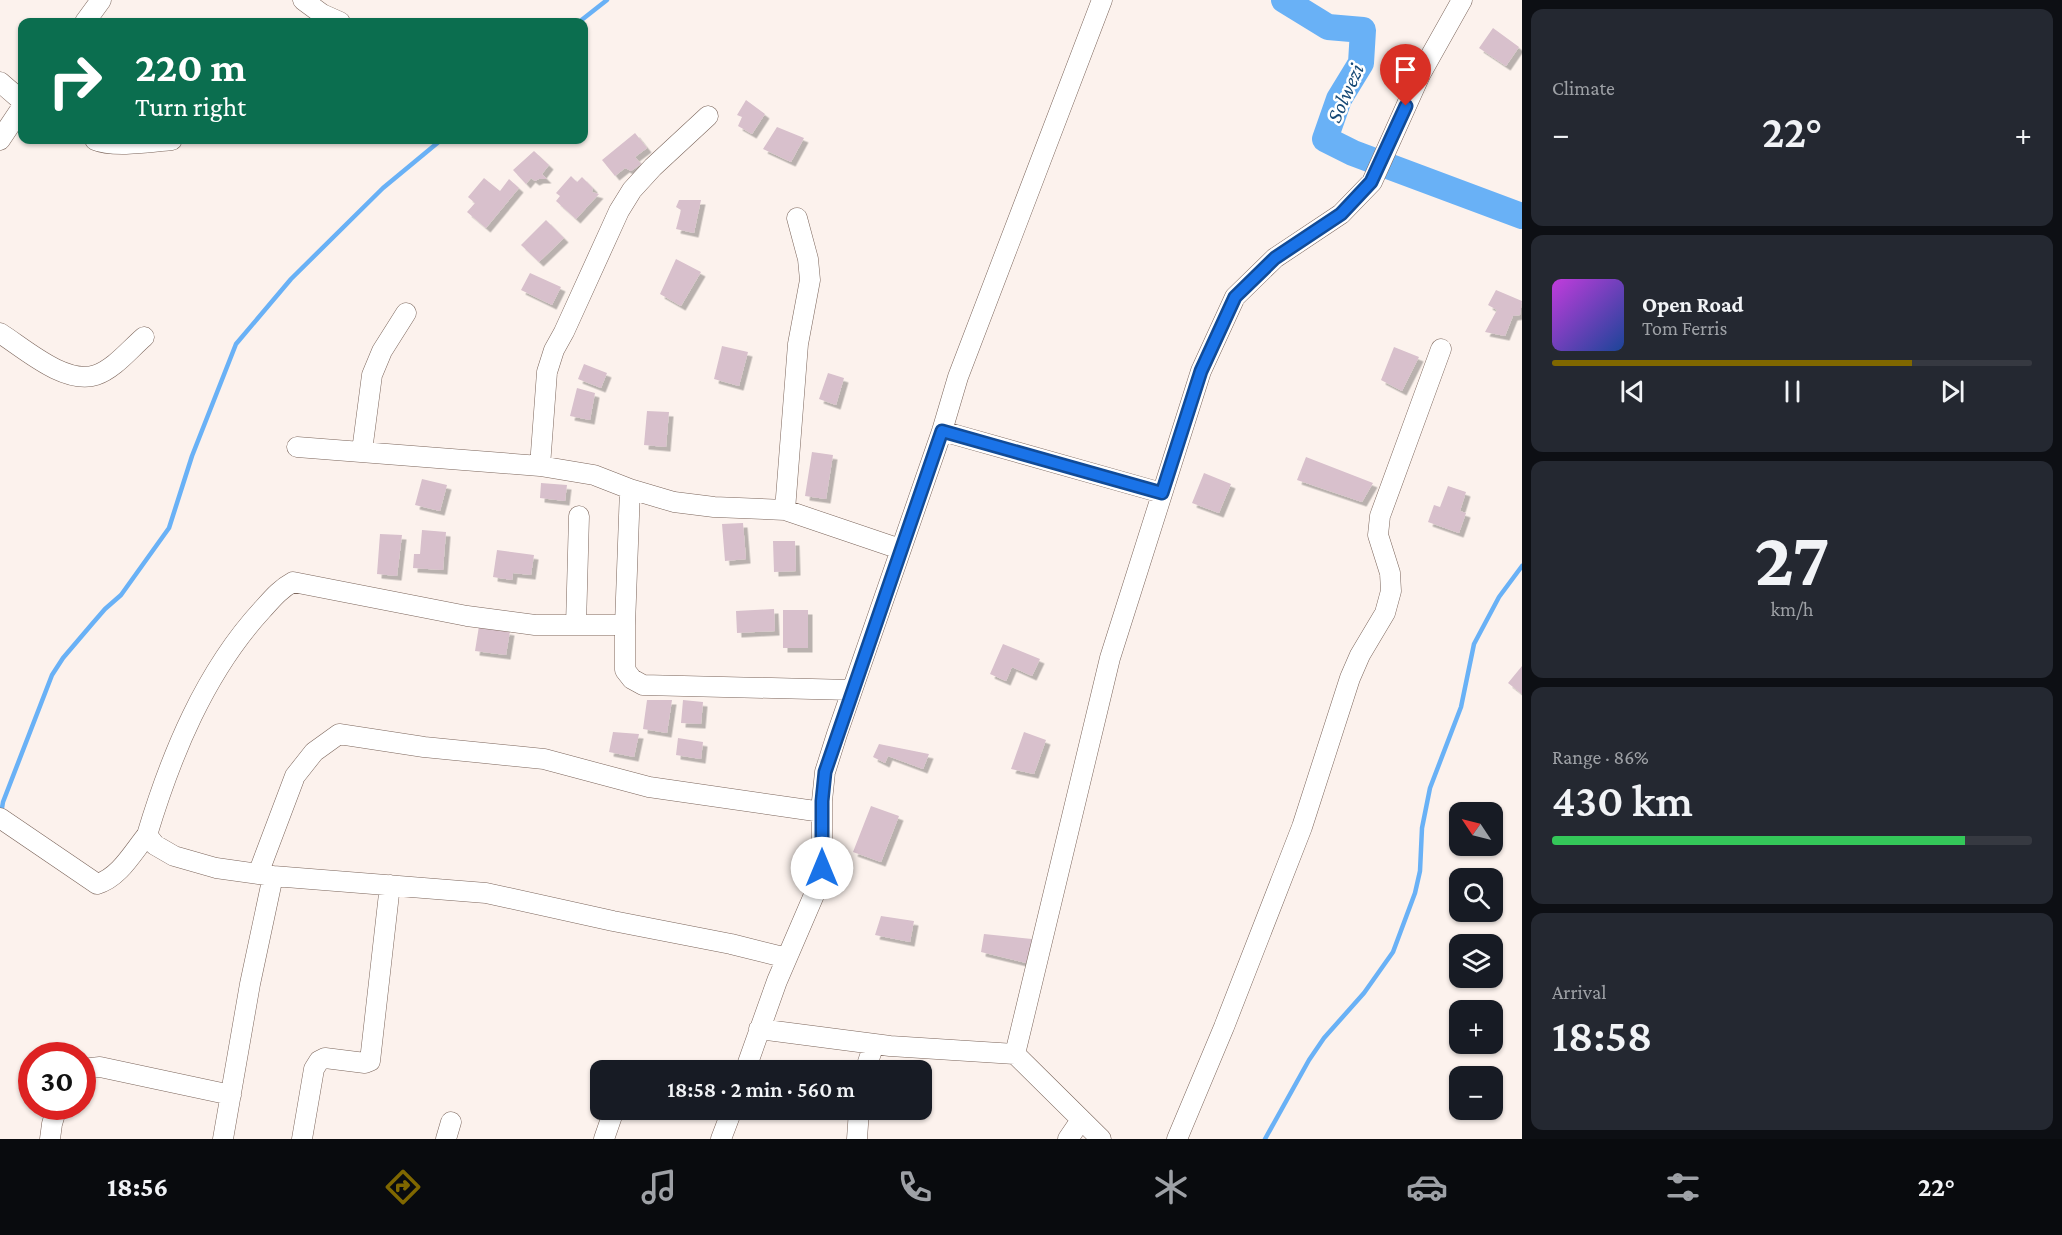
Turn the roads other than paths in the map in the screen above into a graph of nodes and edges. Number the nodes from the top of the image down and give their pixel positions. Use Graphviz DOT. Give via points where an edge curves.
graph roads {
  1 [pos="101,0"];
  2 [pos="303,0"];
  3 [pos="1102,0"];
  4 [pos="1462,0"];
  5 [pos="87,18"];
  6 [pos="330,18"];
  7 [pos="0,82"];
  8 [pos="18,98"];
  9 [pos="18,113"];
  10 [pos="708,116"];
  11 [pos="0,140"];
  12 [pos="797,218"];
  13 [pos="406,313"];
  14 [pos="0,333"];
  15 [pos="144,337"];
  16 [pos="1441,349"];
  17 [pos="942,431"];
  18 [pos="297,447"];
  19 [pos="362,451"];
  20 [pos="540,466"];
  21 [pos="630,489"];
  22 [pos="1162,493"];
  23 [pos="785,510"];
  24 [pos="579,516"];
  25 [pos="900,549"];
  26 [pos="576,625"];
  27 [pos="625,625"];
  28 [pos="852,690"];
  29 [pos="822,812"];
  30 [pos="0,818"];
  31 [pos="147,835"];
  32 [pos="265,875"];
  33 [pos="390,885"];
  34 [pos="787,957"];
  35 [pos="759,1029"];
  36 [pos="874,1044"];
  37 [pos="1015,1054"];
  38 [pos="749,1060"];
  39 [pos="869,1060"];
  40 [pos="96,1067"];
  41 [pos="231,1095"];
  42 [pos="53,1120"];
  43 [pos="611,1120"];
  44 [pos="728,1120"];
  45 [pos="858,1120"];
  46 [pos="1081,1120"];
  47 [pos="50,1139"];
  48 [pos="223,1139"];
  49 [pos="302,1139"];
  50 [pos="604,1139"];
  51 [pos="721,1139"];
  52 [pos="857,1139"];
  53 [pos="1068,1139"];
  54 [pos="1101,1139"];
  55 [pos="1177,1139"];
  1 -- 5 [label="street"];
  2 -- 6 [label="street"];
  3 -- 17 [label="street" via="958,377"];
  4 -- 22 [label="street" via="1421,73 1371,182 1341,214 1275,258 1235,297 1201,371"];
  7 -- 8 [label="street"];
  9 -- 11 [label="street"];
  10 -- 20 [label="street" via="653,167 619,211 547,372"];
  12 -- 23 [label="street" via="810,280 798,344"];
  13 -- 19 [label="street" via="372,375"];
  14 -- 15 [label="street" via="64,374 80,377 109,368"];
  16 -- 55 [label="street" via="1380,516 1378,535 1390,573 1385,613 1350,678 1302,827"];
  17 -- 22 [label="street"];
  17 -- 25 [label="street"];
  18 -- 19 [label="street"];
  19 -- 20 [label="street"];
  20 -- 21 [label="street" via="594,475"];
  21 -- 23 [label="street" via="674,502"];
  21 -- 27 [label="street"];
  22 -- 37 [label="street" via="1110,658"];
  23 -- 25 [label="street"];
  24 -- 26 [label="street"];
  25 -- 28 [label="street"];
  26 -- 27 [label="street"];
  26 -- 31 [label="street" via="467,616 293,582 241,633 219,666 174,755"];
  27 -- 28 [label="street" via="625,670 643,685"];
  28 -- 29 [label="street" via="825,772"];
  29 -- 32 [label="street" via="649,787 544,759 339,734 314,752 295,776"];
  29 -- 34 [label="street" via="822,868"];
  30 -- 31 [label="street" via="97,884 116,874"];
  31 -- 32 [label="street" via="174,856 216,868"];
  32 -- 33 [label="street"];
  32 -- 41 [label="street"];
  33 -- 34 [label="street" via="486,892"];
  33 -- 49 [label="street" via="370,1061 319,1061 314,1069"];
  34 -- 35 [label="street"];
  35 -- 36 [label="street"];
  35 -- 38 [label="street"];
  36 -- 37 [label="street"];
  36 -- 39 [label="street"];
  37 -- 46 [label="street"];
  40 -- 41 [label="street"];
  41 -- 48 [label="street"];
  42 -- 47 [label="street"];
  43 -- 50 [label="street"];
  44 -- 51 [label="street"];
  45 -- 52 [label="street"];
  46 -- 53 [label="street"];
  46 -- 54 [label="street"];
}
